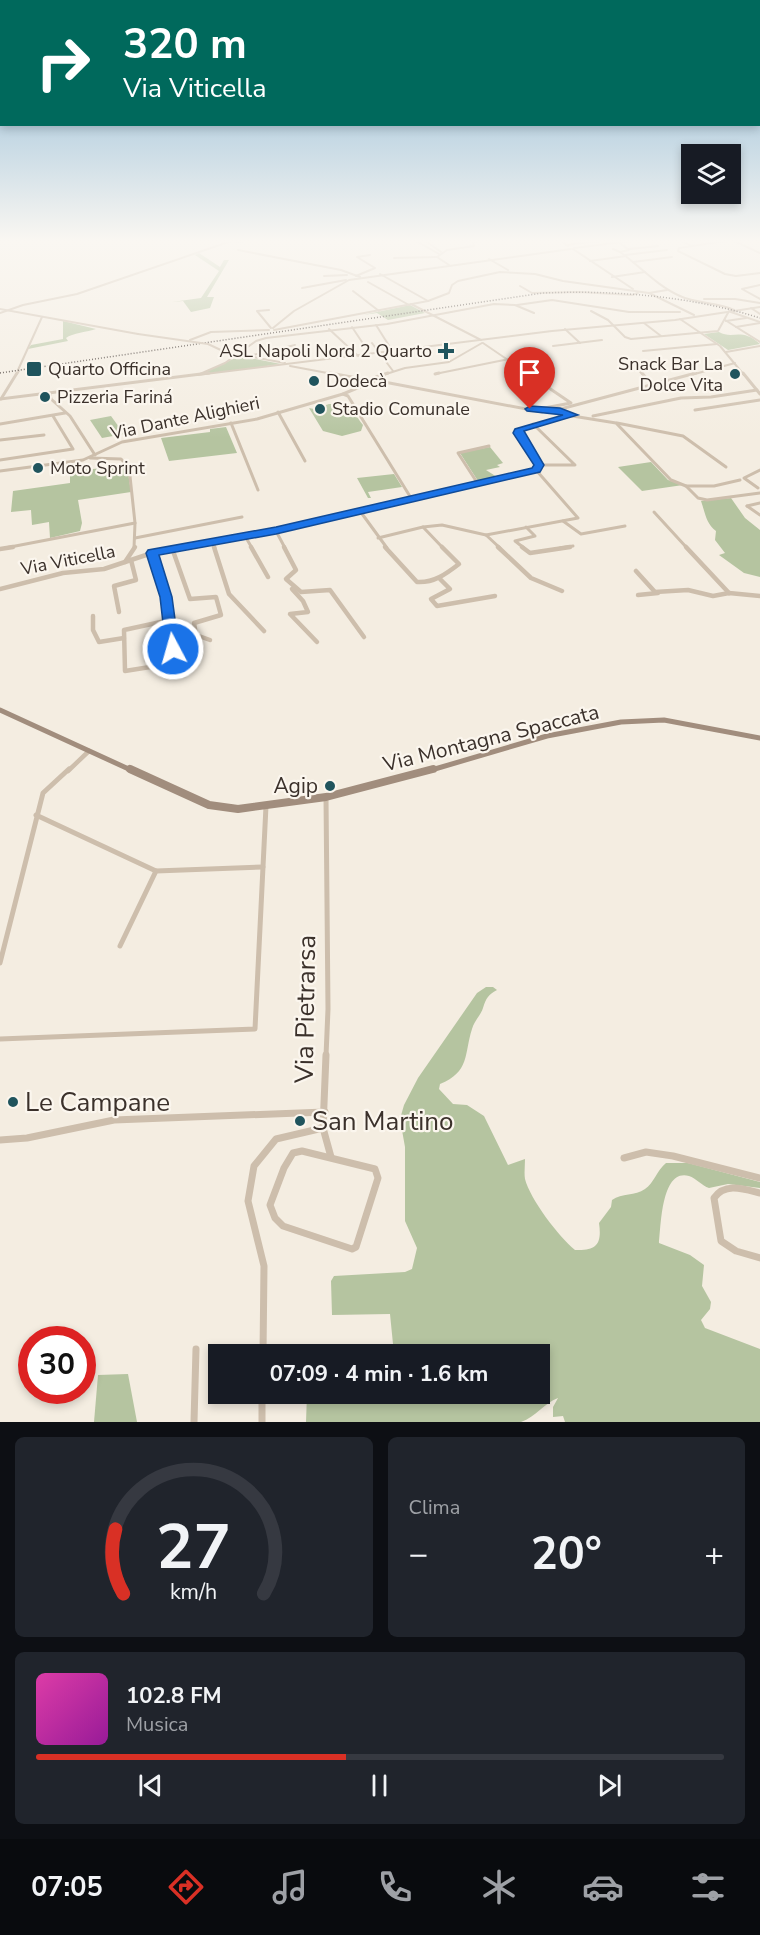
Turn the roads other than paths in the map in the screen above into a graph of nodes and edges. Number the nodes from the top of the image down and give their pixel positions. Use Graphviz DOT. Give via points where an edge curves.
graph roads {
  1 [pos="27,305"];
  2 [pos="304,305"];
  3 [pos="372,305"];
  4 [pos="408,305"];
  5 [pos="410,305"];
  6 [pos="486,305"];
  7 [pos="515,305"];
  8 [pos="586,305"];
  9 [pos="674,305"];
  10 [pos="722,305"];
  11 [pos="756,305"];
  12 [pos="751,308"];
  13 [pos="6,310"];
  14 [pos="269,310"];
  15 [pos="0,311"];
  16 [pos="379,311"];
  17 [pos="591,311"];
  18 [pos="731,311"];
  19 [pos="680,312"];
  20 [pos="534,313"];
  21 [pos="666,313"];
  22 [pos="760,314"];
  23 [pos="431,315"];
  24 [pos="694,315"];
  25 [pos="42,316"];
  26 [pos="748,317"];
  27 [pos="674,318"];
  28 [pos="680,319"];
  29 [pos="725,321"];
  30 [pos="644,323"];
  31 [pos="760,323"];
  32 [pos="376,325"];
  33 [pos="612,325"];
  34 [pos="352,327"];
  35 [pos="735,327"];
  36 [pos="272,329"];
  37 [pos="329,329"];
  38 [pos="565,329"];
  39 [pos="701,333"];
  40 [pos="662,337"];
  41 [pos="192,339"];
  42 [pos="602,340"];
  43 [pos="362,342"];
  44 [pos="372,343"];
  45 [pos="481,343"];
  46 [pos="580,343"];
  47 [pos="717,344"];
  48 [pos="296,345"];
  49 [pos="553,346"];
  50 [pos="759,346"];
  51 [pos="643,351"];
  52 [pos="393,352"];
  53 [pos="726,352"];
  54 [pos="239,354"];
  55 [pos="379,354"];
  56 [pos="248,356"];
  57 [pos="359,356"];
  58 [pos="509,359"];
  59 [pos="629,359"];
  60 [pos="273,361"];
  61 [pos="735,363"];
  62 [pos="294,364"];
  63 [pos="280,365"];
  64 [pos="393,371"];
  65 [pos="435,374"];
  66 [pos="194,377"];
  67 [pos="378,379"];
  68 [pos="653,386"];
  69 [pos="759,391"];
  70 [pos="50,394"];
  71 [pos="343,394"];
  72 [pos="760,400"];
  73 [pos="2,401"];
  74 [pos="695,410"];
  75 [pos="542,411"];
  76 [pos="552,411"];
  77 [pos="65,412"];
  78 [pos="278,412"];
  79 [pos="561,412"];
  80 [pos="572,415"];
  81 [pos="53,416"];
  82 [pos="590,417"];
  83 [pos="551,418"];
  84 [pos="231,423"];
  85 [pos="616,423"];
  86 [pos="0,424"];
  87 [pos="532,424"];
  88 [pos="44,435"];
  89 [pos="0,440"];
  90 [pos="489,446"];
  91 [pos="94,455"];
  92 [pos="88,458"];
  93 [pos="0,460"];
  94 [pos="305,461"];
  95 [pos="539,465"];
  96 [pos="726,467"];
  97 [pos="536,470"];
  98 [pos="760,470"];
  99 [pos="0,471"];
  100 [pos="740,480"];
  101 [pos="478,484"];
  102 [pos="686,486"];
  103 [pos="258,490"];
  104 [pos="759,492"];
  105 [pos="411,498"];
  106 [pos="760,503"];
  107 [pos="360,511"];
  108 [pos="654,512"];
  109 [pos="760,515"];
  110 [pos="242,517"];
  111 [pos="563,521"];
  112 [pos="135,523"];
  113 [pos="625,526"];
  114 [pos="423,527"];
  115 [pos="526,527"];
  116 [pos="276,531"];
  117 [pos="486,535"];
  118 [pos="245,536"];
  119 [pos="135,538"];
  120 [pos="378,538"];
  121 [pos="213,542"];
  122 [pos="573,546"];
  123 [pos="172,548"];
  124 [pos="0,549"];
  125 [pos="152,553"];
  126 [pos="131,560"];
  127 [pos="125,562"];
  128 [pos="636,571"];
  129 [pos="268,577"];
  130 [pos="286,579"];
  131 [pos="440,579"];
  132 [pos="0,589"];
  133 [pos="562,591"];
  134 [pos="693,591"];
  135 [pos="729,594"];
  136 [pos="638,595"];
  137 [pos="495,596"];
  138 [pos="759,598"];
  139 [pos="119,612"];
  140 [pos="93,616"];
  141 [pos="170,620"];
  142 [pos="264,631"];
  143 [pos="364,637"];
  144 [pos="124,638"];
  145 [pos="210,640"];
  146 [pos="317,642"];
  147 [pos="0,710"];
  148 [pos="760,738"];
  149 [pos="89,751"];
  150 [pos="326,797"];
  151 [pos="266,806"];
  152 [pos="36,814"];
  153 [pos="263,867"];
  154 [pos="156,871"];
  155 [pos="120,946"];
  156 [pos="0,963"];
  157 [pos="0,1039"];
  158 [pos="324,1112"];
  159 [pos="323,1128"];
  160 [pos="0,1140"];
  161 [pos="331,1158"];
  162 [pos="624,1158"];
  163 [pos="760,1178"];
  164 [pos="760,1193"];
  165 [pos="760,1258"];
  166 [pos="263,1344"];
  167 [pos="196,1349"];
  168 [pos="262,1404"];
  169 [pos="195,1422"];
  170 [pos="262,1422"];
  1 -- 13 [label="street"];
  2 -- 36 [label="street"];
  3 -- 16 [label="street"];
  4 -- 16 [label="street"];
  5 -- 23 [label="street"];
  6 -- 23 [label="street"];
  7 -- 20 [label="street"];
  8 -- 21 [label="street"];
  9 -- 24 [label="street"];
  10 -- 18 [label="street"];
  11 -- 12 [label="street"];
  12 -- 18 [label="street"];
  12 -- 22 [label="street"];
  13 -- 15 [label="street"];
  13 -- 25 [label="street"];
  14 -- 36 [label="street" via="257,311"];
  16 -- 36 [label="street" via="280,331"];
  17 -- 33 [label="street"];
  18 -- 24 [label="street"];
  18 -- 26 [label="street"];
  18 -- 29 [label="street"];
  19 -- 21 [label="street"];
  21 -- 27 [label="street"];
  23 -- 32 [label="street"];
  23 -- 45 [label="street"];
  24 -- 28 [label="street"];
  25 -- 41 [label="street, bridge" via="138,334"];
  25 -- 73 [label="street"];
  26 -- 29 [label="street"];
  26 -- 31 [label="street"];
  28 -- 30 [label="street"];
  28 -- 39 [label="street"];
  29 -- 35 [label="street"];
  29 -- 39 [label="street" via="718,332"];
  30 -- 33 [label="street"];
  30 -- 40 [label="street"];
  31 -- 35 [label="street"];
  32 -- 34 [label="street"];
  32 -- 52 [label="street"];
  33 -- 38 [label="street"];
  33 -- 40 [label="street" via="628,339"];
  34 -- 37 [label="street"];
  34 -- 43 [label="street"];
  35 -- 50 [label="street"];
  36 -- 41 [label="street" via="220,329"];
  37 -- 54 [label="street" via="258,340"];
  37 -- 57 [label="street"];
  38 -- 45 [label="street"];
  38 -- 46 [label="street"];
  39 -- 40 [label="street"];
  39 -- 47 [label="street"];
  41 -- 54 [label="street, bridge"];
  42 -- 46 [label="street"];
  44 -- 55 [label="street"];
  45 -- 52 [label="street"];
  45 -- 58 [label="street"];
  45 -- 64 [label="street, Via Dante Alighieri" via="449,362"];
  46 -- 49 [label="street"];
  47 -- 51 [label="street"];
  47 -- 53 [label="street"];
  48 -- 56 [label="street"];
  50 -- 53 [label="street"];
  52 -- 55 [label="street"];
  53 -- 61 [label="street"];
  54 -- 56 [label="street"];
  54 -- 66 [label="street"];
  55 -- 57 [label="street"];
  55 -- 64 [label="street"];
  56 -- 60 [label="street"];
  57 -- 62 [label="street"];
  58 -- 65 [label="street"];
  58 -- 76 [label="street" via="571,403"];
  59 -- 68 [label="street"];
  60 -- 62 [label="street"];
  60 -- 63 [label="street"];
  61 -- 68 [label="street"];
  61 -- 69 [label="street"];
  62 -- 63 [label="street"];
  62 -- 67 [label="street"];
  63 -- 66 [label="street"];
  64 -- 67 [label="street, Via Dante Alighieri"];
  66 -- 70 [label="street"];
  67 -- 71 [label="street, Via Dante Alighieri"];
  67 -- 75 [label="street"];
  68 -- 79 [label="street"];
  69 -- 82 [label="street" via="681,398"];
  70 -- 73 [label="street"];
  70 -- 77 [label="street"];
  71 -- 78 [label="street, Via Dante Alighieri"];
  71 -- 105 [label="street" via="348,396"];
  72 -- 74 [label="street"];
  75 -- 76 [label="street"];
  75 -- 76 [label="street"];
  76 -- 79 [label="street"];
  76 -- 83 [label="street"];
  77 -- 86 [label="street"];
  77 -- 91 [label="street"];
  78 -- 84 [label="street, Via Dante Alighieri"];
  78 -- 94 [label="street"];
  79 -- 80 [label="street"];
  80 -- 82 [label="street"];
  80 -- 83 [label="street"];
  81 -- 93 [label="street" via="73,449"];
  82 -- 85 [label="street"];
  83 -- 87 [label="street"];
  84 -- 91 [label="street, Via Dante Alighieri" via="122,442"];
  84 -- 103 [label="street"];
  85 -- 96 [label="street" via="683,436"];
  85 -- 102 [label="street" via="671,480"];
  87 -- 95 [label="street" via="518,433"];
  87 -- 95 [label="street" via="575,465"];
  88 -- 89 [label="street"];
  90 -- 101 [label="street" via="458,453"];
  91 -- 92 [label="street, Via Dante Alighieri"];
  92 -- 99 [label="street, Via Dante Alighieri"];
  92 -- 112 [label="street" via="121,459 129,465"];
  95 -- 97 [label="street"];
  97 -- 101 [label="street, Via Viticella"];
  97 -- 111 [label="street" via="578,518"];
  98 -- 104 [label="street" via="744,478"];
  100 -- 102 [label="street" via="714,486"];
  101 -- 105 [label="street, Via Viticella"];
  102 -- 104 [label="street" via="702,500"];
  105 -- 107 [label="street, Via Viticella"];
  106 -- 109 [label="street" via="747,505"];
  107 -- 116 [label="street, Via Viticella"];
  107 -- 120 [label="street"];
  108 -- 135 [label="street"];
  110 -- 119 [label="street"];
  111 -- 113 [label="street" via="581,534"];
  111 -- 115 [label="street"];
  112 -- 119 [label="street"];
  112 -- 124 [label="street"];
  114 -- 117 [label="street" via="441,525"];
  114 -- 120 [label="street"];
  114 -- 131 [label="street" via="459,563"];
  115 -- 117 [label="street"];
  115 -- 122 [label="street" via="535,536 515,541 530,553"];
  116 -- 118 [label="street, Via Viticella"];
  116 -- 130 [label="street" via="296,570"];
  117 -- 133 [label="street" via="531,578"];
  118 -- 121 [label="street, Via Viticella"];
  118 -- 129 [label="street"];
  119 -- 127 [label="street" via="134,550"];
  120 -- 131 [label="street" via="417,582"];
  121 -- 123 [label="street, Via Viticella"];
  121 -- 142 [label="street" via="229,594"];
  123 -- 125 [label="street, Via Viticella"];
  123 -- 145 [label="street" via="190,599 213,596 219,603 221,615 194,622 196,635"];
  125 -- 126 [label="street, Via Viticella"];
  125 -- 141 [label="street"];
  126 -- 127 [label="street, Via Viticella"];
  126 -- 139 [label="street" via="136,580 114,586"];
  127 -- 132 [label="street, Via Viticella"];
  128 -- 134 [label="street" via="655,592"];
  130 -- 143 [label="street" via="301,592 330,590"];
  130 -- 146 [label="street" via="308,612 290,614"];
  131 -- 137 [label="street" via="450,589 431,599 437,606"];
  134 -- 135 [label="street" via="713,596"];
  134 -- 136 [label="street"];
  135 -- 138 [label="street"];
  140 -- 144 [label="street" via="95,639 99,642"];
  141 -- 144 [label="street" via="124,630"];
  141 -- 144 [label="street" via="176,663 125,671"];
  147 -- 149 [label="main road, Via Montagna Spaccata"];
  148 -- 150 [label="main road, Via Montagna Spaccata" via="664,720 621,722 547,736"];
  149 -- 151 [label="main road, Via Montagna Spaccata" via="209,805 238,809"];
  149 -- 152 [label="street" via="42,793"];
  150 -- 151 [label="main road, Via Montagna Spaccata"];
  150 -- 158 [label="street, Via Pietrarsa" via="328,1009"];
  151 -- 153 [label="street"];
  152 -- 154 [label="street"];
  152 -- 156 [label="street"];
  153 -- 154 [label="street"];
  153 -- 157 [label="street" via="255,1029"];
  154 -- 155 [label="street"];
  158 -- 159 [label="street, Via Pietrarsa"];
  158 -- 160 [label="street" via="114,1119"];
  159 -- 161 [label="street, Via Pietrarsa"];
  159 -- 166 [label="street" via="276,1139 254,1166 248,1201 264,1266"];
  161 -- 161 [label="street" via="375,1169 378,1178 356,1247 352,1249 283,1226 270,1205 293,1153 302,1151"];
  162 -- 163 [label="street" via="646,1152"];
  164 -- 165 [label="street" via="726,1188 714,1198 721,1241 736,1251"];
  167 -- 169 [label="street"];
  168 -- 170 [label="street"];
}
